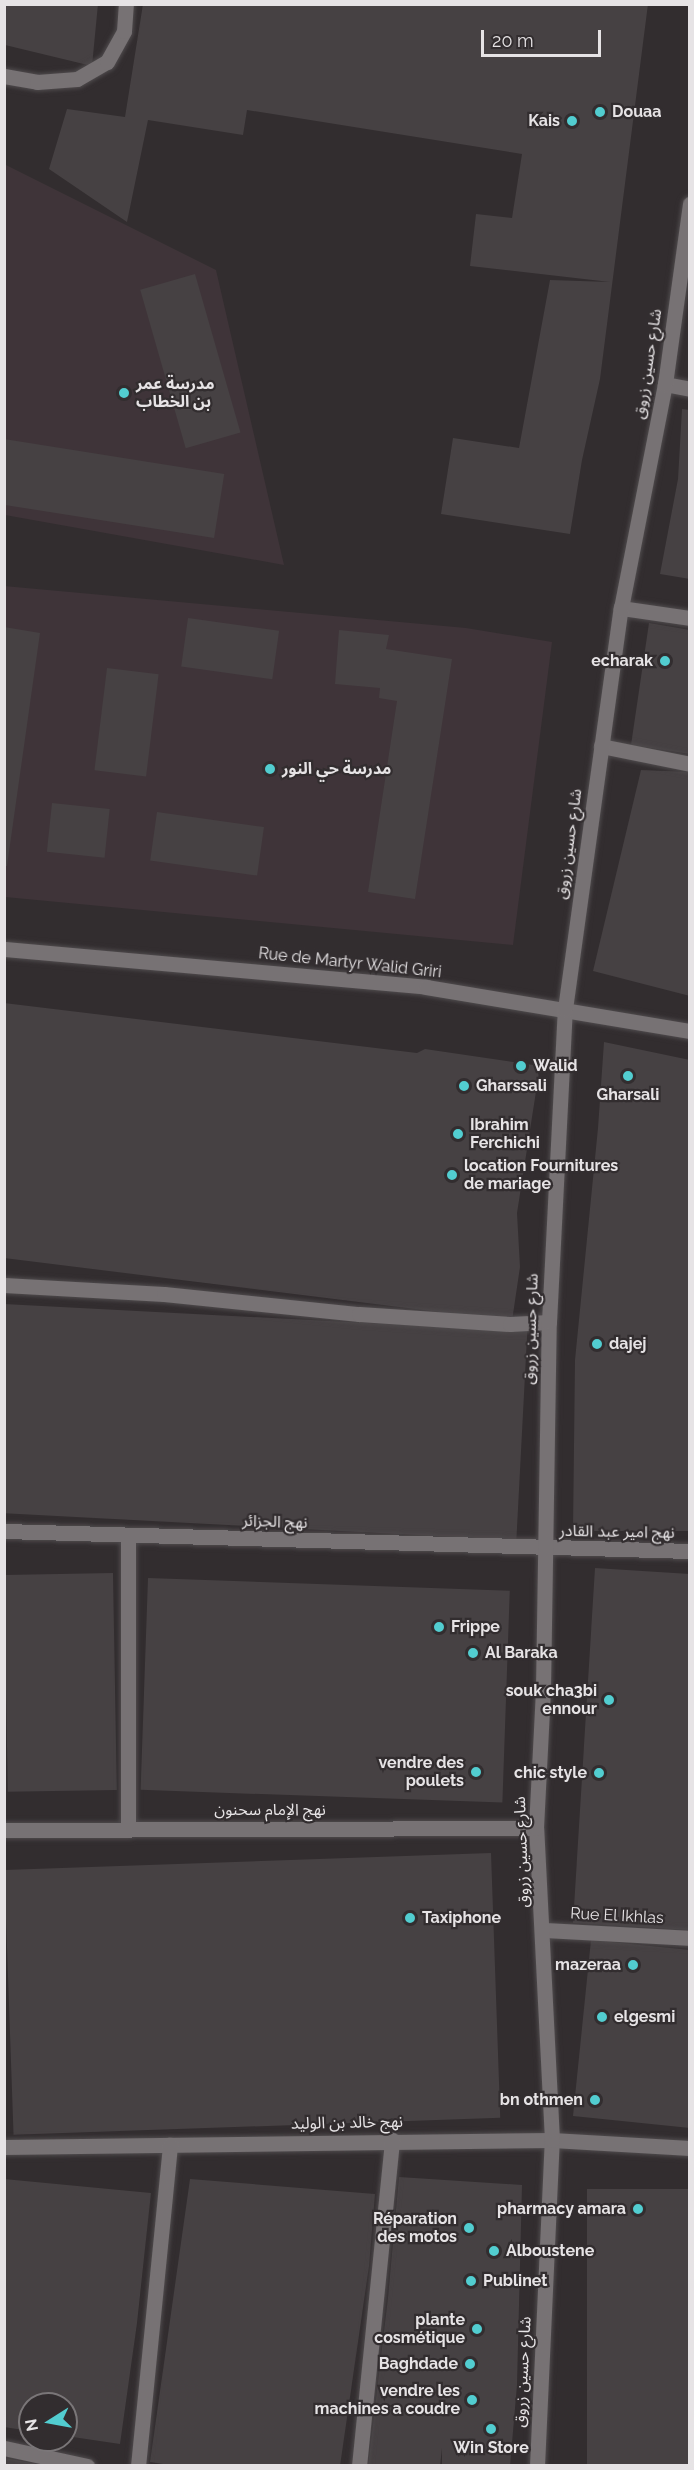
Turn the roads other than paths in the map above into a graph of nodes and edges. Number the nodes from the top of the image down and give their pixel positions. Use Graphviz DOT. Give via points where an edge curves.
graph roads {
  1 [pos="126,4"];
  2 [pos="4,76"];
  3 [pos="690,204"];
  4 [pos="665,384"];
  5 [pos="690,389"];
  6 [pos="621,608"];
  7 [pos="690,618"];
  8 [pos="601,746"];
  9 [pos="690,764"];
  10 [pos="4,949"];
  11 [pos="565,1009"];
  12 [pos="690,1031"];
  13 [pos="4,1285"];
  14 [pos="549,1322"];
  15 [pos="4,1531"];
  16 [pos="128,1535"];
  17 [pos="544,1548"];
  18 [pos="690,1551"];
  19 [pos="128,1828"];
  20 [pos="536,1828"];
  21 [pos="4,1830"];
  22 [pos="543,1930"];
  23 [pos="690,1938"];
  24 [pos="392,2140"];
  25 [pos="552,2140"];
  26 [pos="170,2145"];
  27 [pos="4,2147"];
  28 [pos="690,2148"];
  29 [pos="4,2448"];
  30 [pos="87,2466"];
  31 [pos="138,2466"];
  32 [pos="359,2466"];
  33 [pos="537,2466"];
  1 -- 2 [label="street" via="124,30 107,62 77,79 37,82"];
  3 -- 4 [label="street, شارع حسين زروق"];
  4 -- 5 [label="street"];
  4 -- 6 [label="street, شارع حسين زروق"];
  6 -- 7 [label="street"];
  6 -- 8 [label="street, شارع حسين زروق"];
  8 -- 9 [label="street"];
  8 -- 11 [label="street, شارع حسين زروق"];
  10 -- 11 [label="street, Rue de Martyr Walid Griri" via="426,987"];
  11 -- 12 [label="street, Rue de Martyr Walid Griri"];
  11 -- 14 [label="street, شارع حسين زروق"];
  13 -- 14 [label="street" via="164,1294 359,1314 510,1324"];
  14 -- 17 [label="street, شارع حسين زروق"];
  15 -- 16 [label="street, نهج الجزائر"];
  16 -- 17 [label="street, نهج الجزائر"];
  16 -- 19 [label="street"];
  17 -- 18 [label="street, نهج امير عبد القادر"];
  17 -- 20 [label="street, شارع حسين زروق" via="543,1689"];
  19 -- 20 [label="street, نهج الإمام سحنون"];
  19 -- 21 [label="street, نهج الإمام سحنون"];
  20 -- 22 [label="street, شارع حسين زروق"];
  22 -- 23 [label="street, Rue El Ikhlas"];
  22 -- 25 [label="street, شارع حسين زروق"];
  24 -- 25 [label="street, نهج خالد بن الوليد"];
  24 -- 26 [label="street, نهج خالد بن الوليد"];
  24 -- 32 [label="street"];
  25 -- 28 [label="street, نهج خالد بن الوليد"];
  25 -- 33 [label="street, شارع حسين زروق"];
  26 -- 27 [label="street, نهج خالد بن الوليد"];
  26 -- 31 [label="street"];
  29 -- 30 [label="street"];
}
